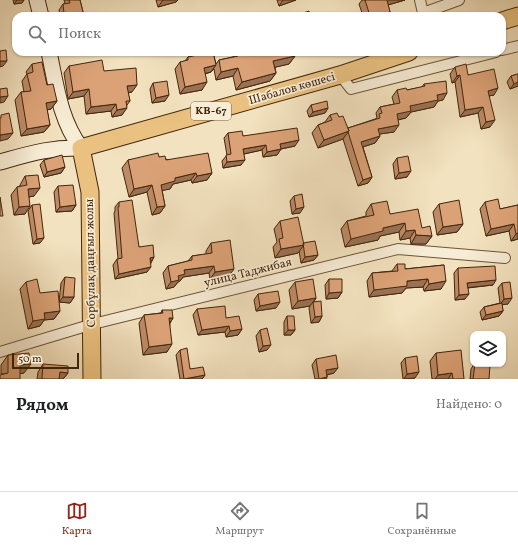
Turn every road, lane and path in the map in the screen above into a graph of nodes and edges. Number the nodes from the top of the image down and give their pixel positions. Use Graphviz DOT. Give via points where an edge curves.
graph roads {
  1 [pos="37,0"];
  2 [pos="420,0"];
  3 [pos="459,0"];
  4 [pos="40,12"];
  5 [pos="423,12"];
  6 [pos="426,12"];
  7 [pos="518,16"];
  8 [pos="506,20"];
  9 [pos="518,46"];
  10 [pos="506,49"];
  11 [pos="50,56"];
  12 [pos="398,56"];
  13 [pos="480,56"];
  14 [pos="340,75"];
  15 [pos="81,148"];
  16 [pos="0,162"];
  17 [pos="505,258"];
  18 [pos="92,324"];
  19 [pos="0,352"];
  20 [pos="92,379"];
  1 -- 4 [label="street"];
  2 -- 5 [label="street"];
  3 -- 6 [label="street"];
  7 -- 8 [label="main road"];
  9 -- 10 [label="street"];
  11 -- 15 [label="street" via="64,117 71,134"];
  12 -- 14 [label="main road, Шабалов көшесі"];
  13 -- 14 [label="street" via="350,89"];
  14 -- 15 [label="main road, Шабалов көшесі / KB-67"];
  15 -- 16 [label="street" via="44,150"];
  15 -- 18 [label="main road, Сорбұлақ даңғыл жолы" via="90,192"];
  17 -- 18 [label="street, улица Таджибая" via="398,249"];
  18 -- 19 [label="street, улица Таджибая"];
  18 -- 20 [label="main road, Сорбұлақ даңғыл жолы"];
}
